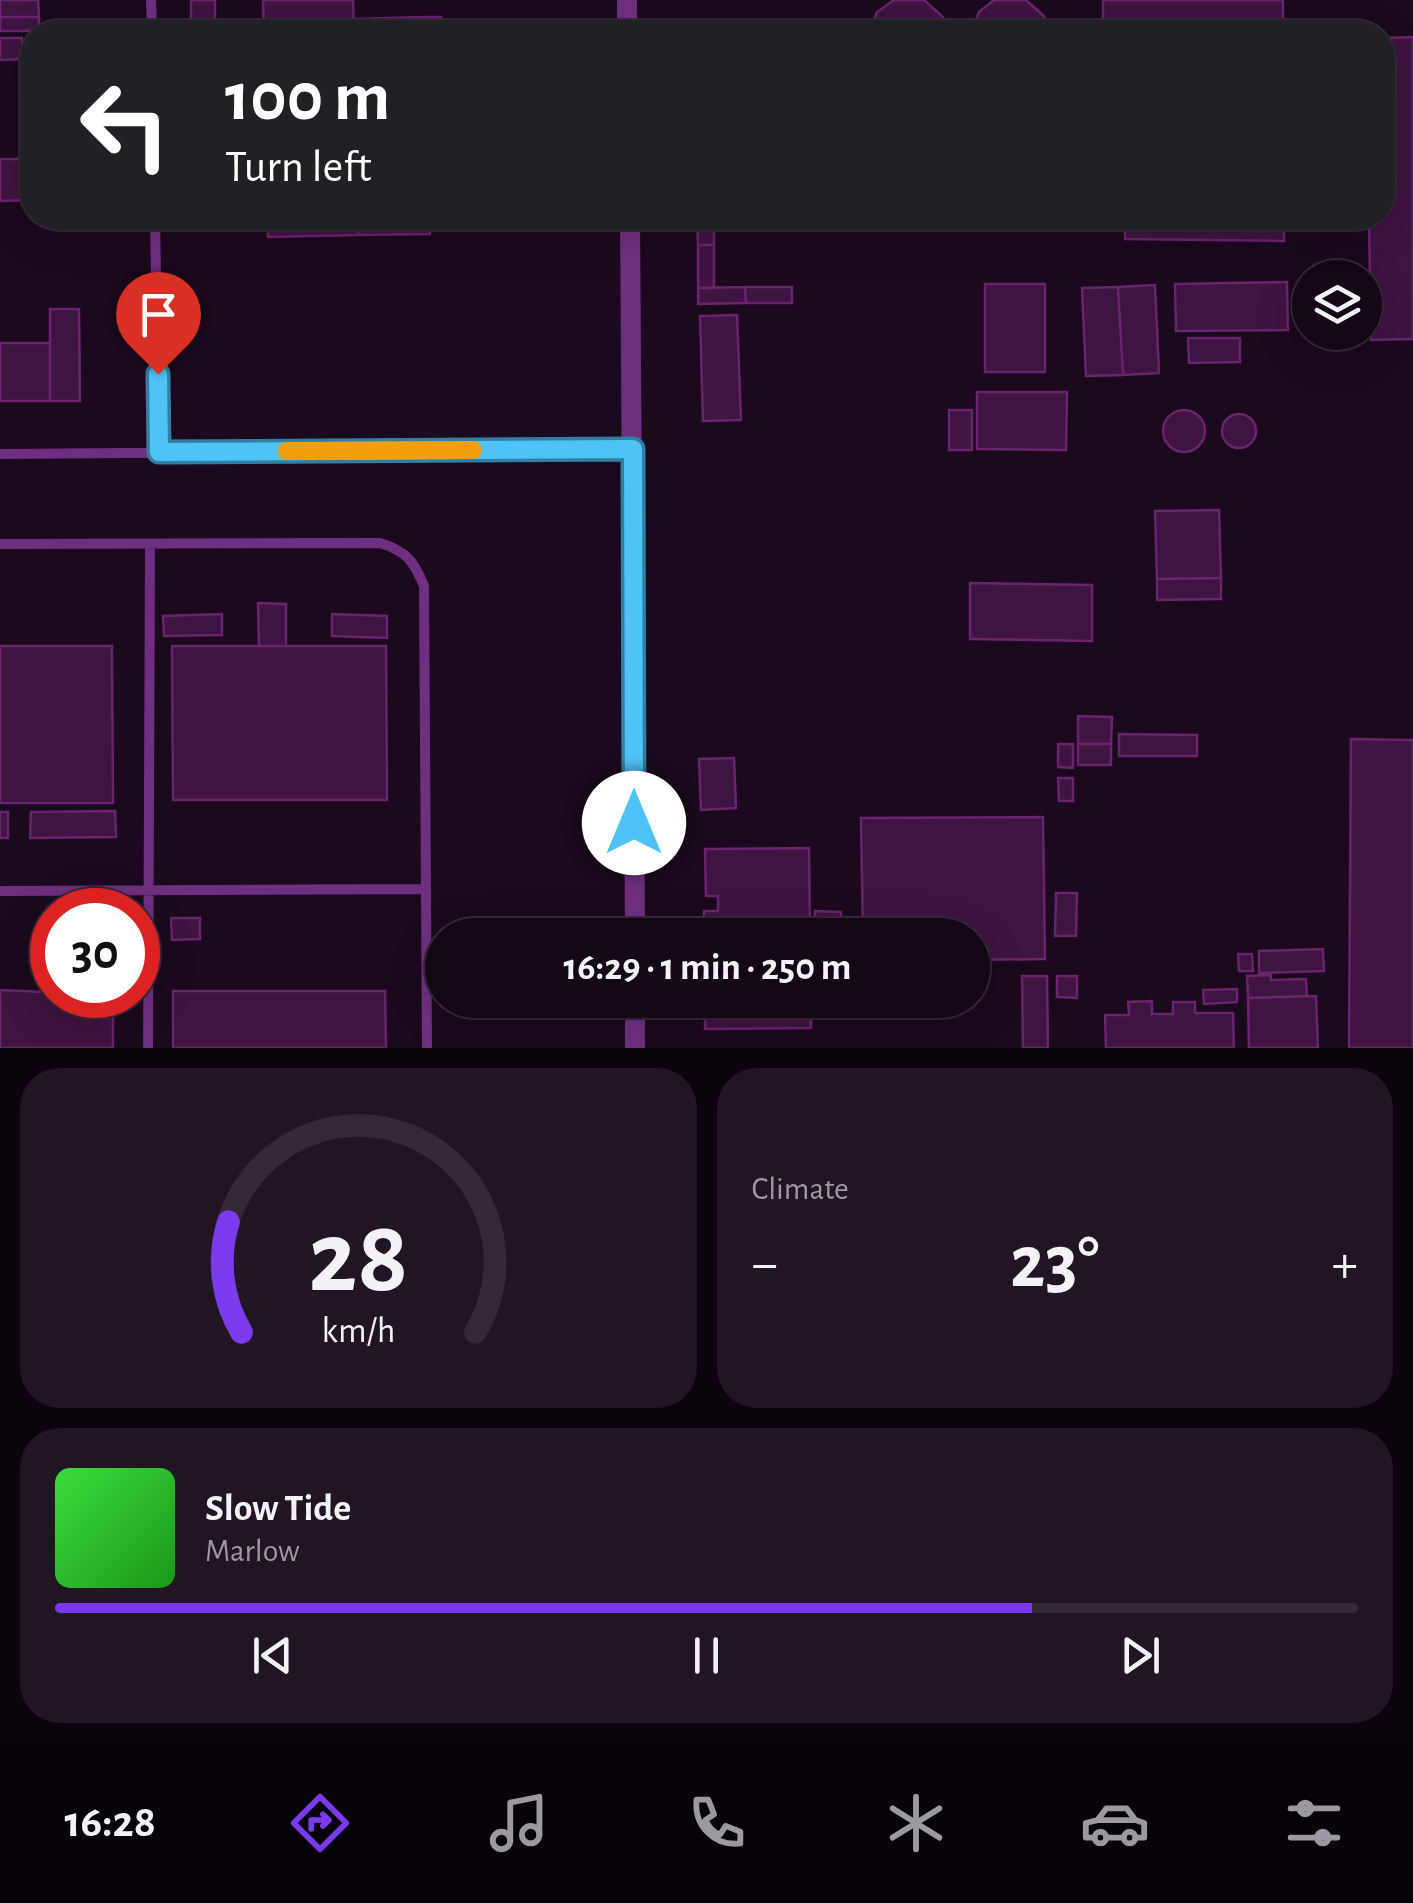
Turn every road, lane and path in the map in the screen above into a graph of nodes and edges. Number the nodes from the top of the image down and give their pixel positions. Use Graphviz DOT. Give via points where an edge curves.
graph roads {
  1 [pos="155,230"];
  2 [pos="630,230"];
  3 [pos="633,449"];
  4 [pos="159,452"];
  5 [pos="0,454"];
  6 [pos="0,544"];
  7 [pos="150,544"];
  8 [pos="148,888"];
  9 [pos="160,890"];
  10 [pos="426,890"];
  11 [pos="0,891"];
  12 [pos="30,891"];
  13 [pos="635,918"];
  14 [pos="148,1018"];
  15 [pos="635,1018"];
  16 [pos="148,1048"];
  17 [pos="428,1048"];
  18 [pos="636,1048"];
  1 -- 4 [label="lane"];
  2 -- 3 [label="street"];
  3 -- 4 [label="lane"];
  3 -- 13 [label="street"];
  4 -- 5 [label="lane"];
  6 -- 7 [label="lane"];
  7 -- 8 [label="lane"];
  7 -- 10 [label="lane" via="380,543 414,561 424,586"];
  9 -- 10 [label="lane"];
  10 -- 17 [label="lane"];
  11 -- 12 [label="lane"];
  14 -- 16 [label="lane"];
  15 -- 18 [label="street"];
}
